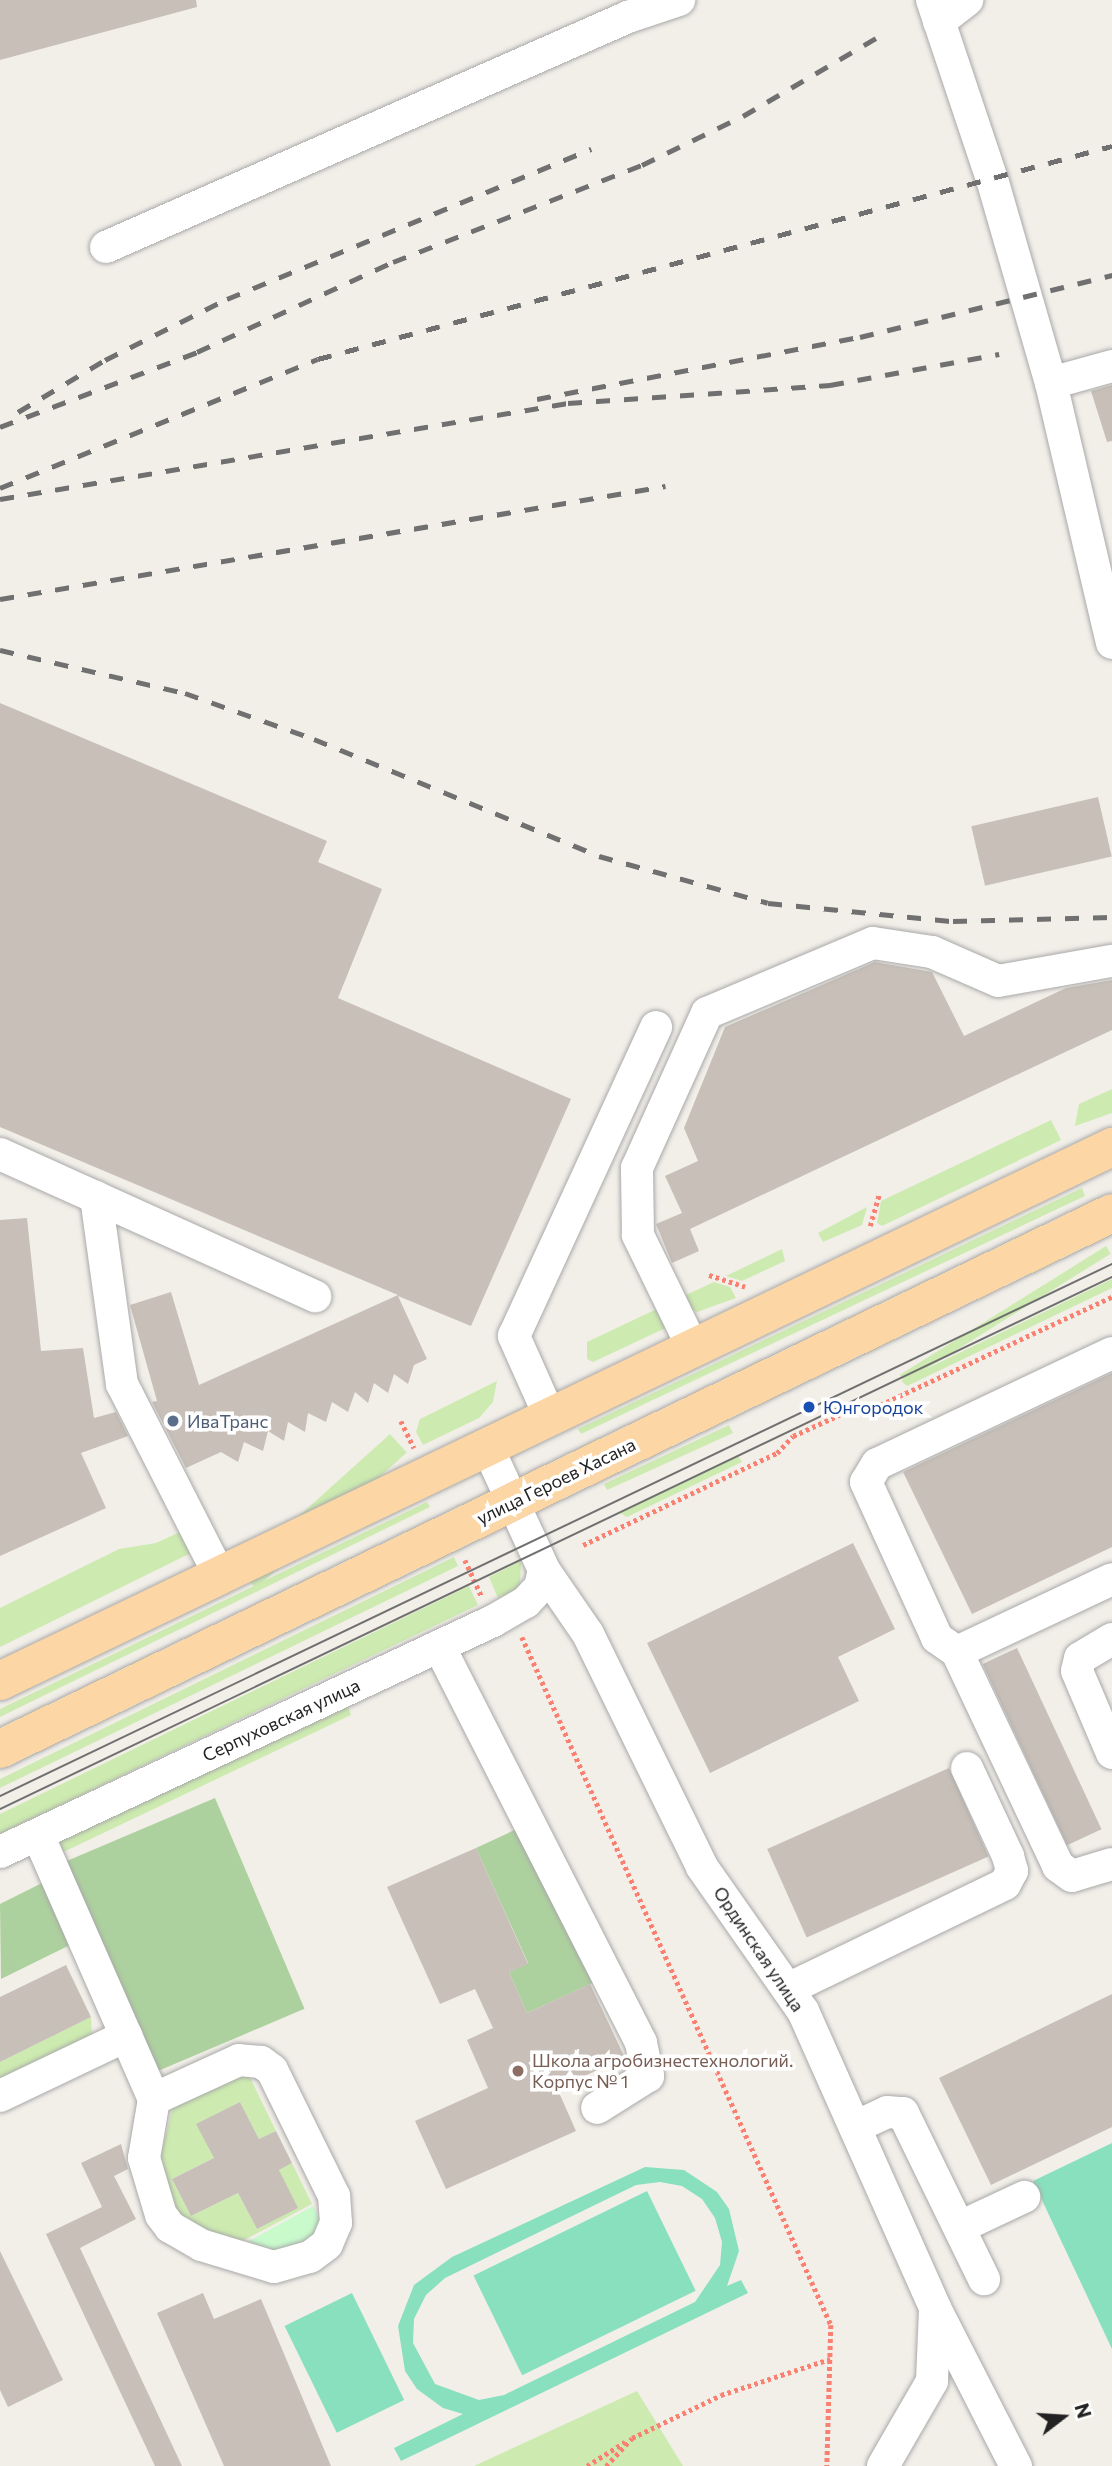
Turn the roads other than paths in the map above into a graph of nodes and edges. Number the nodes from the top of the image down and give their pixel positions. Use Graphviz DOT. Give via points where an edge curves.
graph roads {
  1 [pos="680,0"];
  2 [pos="967,0"];
  3 [pos="935,11"];
  4 [pos="106,247"];
  5 [pos="1112,366"];
  6 [pos="1051,383"];
  7 [pos="1112,643"];
  8 [pos="1112,961"];
  9 [pos="656,1027"];
  10 [pos="1112,1147"];
  11 [pos="0,1154"];
  12 [pos="96,1197"];
  13 [pos="1112,1213"];
  14 [pos="315,1296"];
  15 [pos="693,1348"];
  16 [pos="1112,1353"];
  17 [pos="550,1417"];
  18 [pos="487,1446"];
  19 [pos="512,1502"];
  20 [pos="544,1570"];
  21 [pos="220,1576"];
  22 [pos="1112,1578"];
  23 [pos="1112,1639"];
  24 [pos="439,1646"];
  25 [pos="957,1652"];
  26 [pos="0,1681"];
  27 [pos="0,1749"];
  28 [pos="1112,1753"];
  29 [pos="967,1768"];
  30 [pos="38,1835"];
  31 [pos="0,1852"];
  32 [pos="1112,1864"];
  33 [pos="788,1989"];
  34 [pos="126,2036"];
  35 [pos="0,2096"];
  36 [pos="154,2099"];
  37 [pos="597,2108"];
  38 [pos="855,2127"];
  39 [pos="1024,2196"];
  40 [pos="960,2227"];
  41 [pos="984,2279"];
  42 [pos="935,2308"];
  43 [pos="883,2466"];
  44 [pos="1016,2466"];
  1 -- 4 [label="street" via="628,17"];
  2 -- 3 [label="street"];
  3 -- 6 [label="street" via="992,179"];
  5 -- 6 [label="street"];
  6 -- 7 [label="street"];
  8 -- 15 [label="street" via="998,981 932,952 873,943 707,1013 637,1168 638,1235"];
  9 -- 17 [label="street" via="514,1336"];
  10 -- 15 [label="main road"];
  11 -- 12 [label="street"];
  12 -- 14 [label="street"];
  12 -- 21 [label="street" via="122,1384"];
  13 -- 19 [label="main road, улица Героев Хасана"];
  15 -- 17 [label="main road"];
  16 -- 25 [label="street" via="869,1470 870,1497 937,1638"];
  17 -- 18 [label="main road"];
  18 -- 19 [label="street, Ординская улица"];
  18 -- 21 [label="main road"];
  19 -- 20 [label="street, Ординская улица"];
  19 -- 27 [label="main road, улица Героев Хасана"];
  20 -- 24 [label="street, Серпуховская улица" via="540,1587 526,1602"];
  20 -- 33 [label="street, Ординская улица" via="588,1634 702,1867"];
  21 -- 26 [label="main road"];
  22 -- 25 [label="street"];
  23 -- 28 [label="street" via="1080,1658 1077,1671"];
  24 -- 30 [label="street, Серпуховская улица"];
  24 -- 37 [label="street" via="641,2043 648,2076"];
  25 -- 32 [label="street" via="1058,1866 1072,1876"];
  29 -- 33 [label="street" via="1008,1856 1012,1871 1006,1884"];
  30 -- 31 [label="street, Серпуховская улица"];
  30 -- 34 [label="street"];
  33 -- 38 [label="street, Ординская улица"];
  34 -- 35 [label="street"];
  34 -- 36 [label="street"];
  36 -- 36 [label="street" via="144,2158 153,2199 170,2227 211,2249 274,2267 310,2258 327,2244 336,2223 334,2196 272,2070 261,2062 239,2060"];
  38 -- 40 [label="street" via="887,2112 904,2113"];
  38 -- 42 [label="street, Ординская улица"];
  39 -- 40 [label="street"];
  40 -- 41 [label="street"];
  42 -- 43 [label="street, Ординская улица" via="932,2381"];
  42 -- 44 [label="street"];
}
